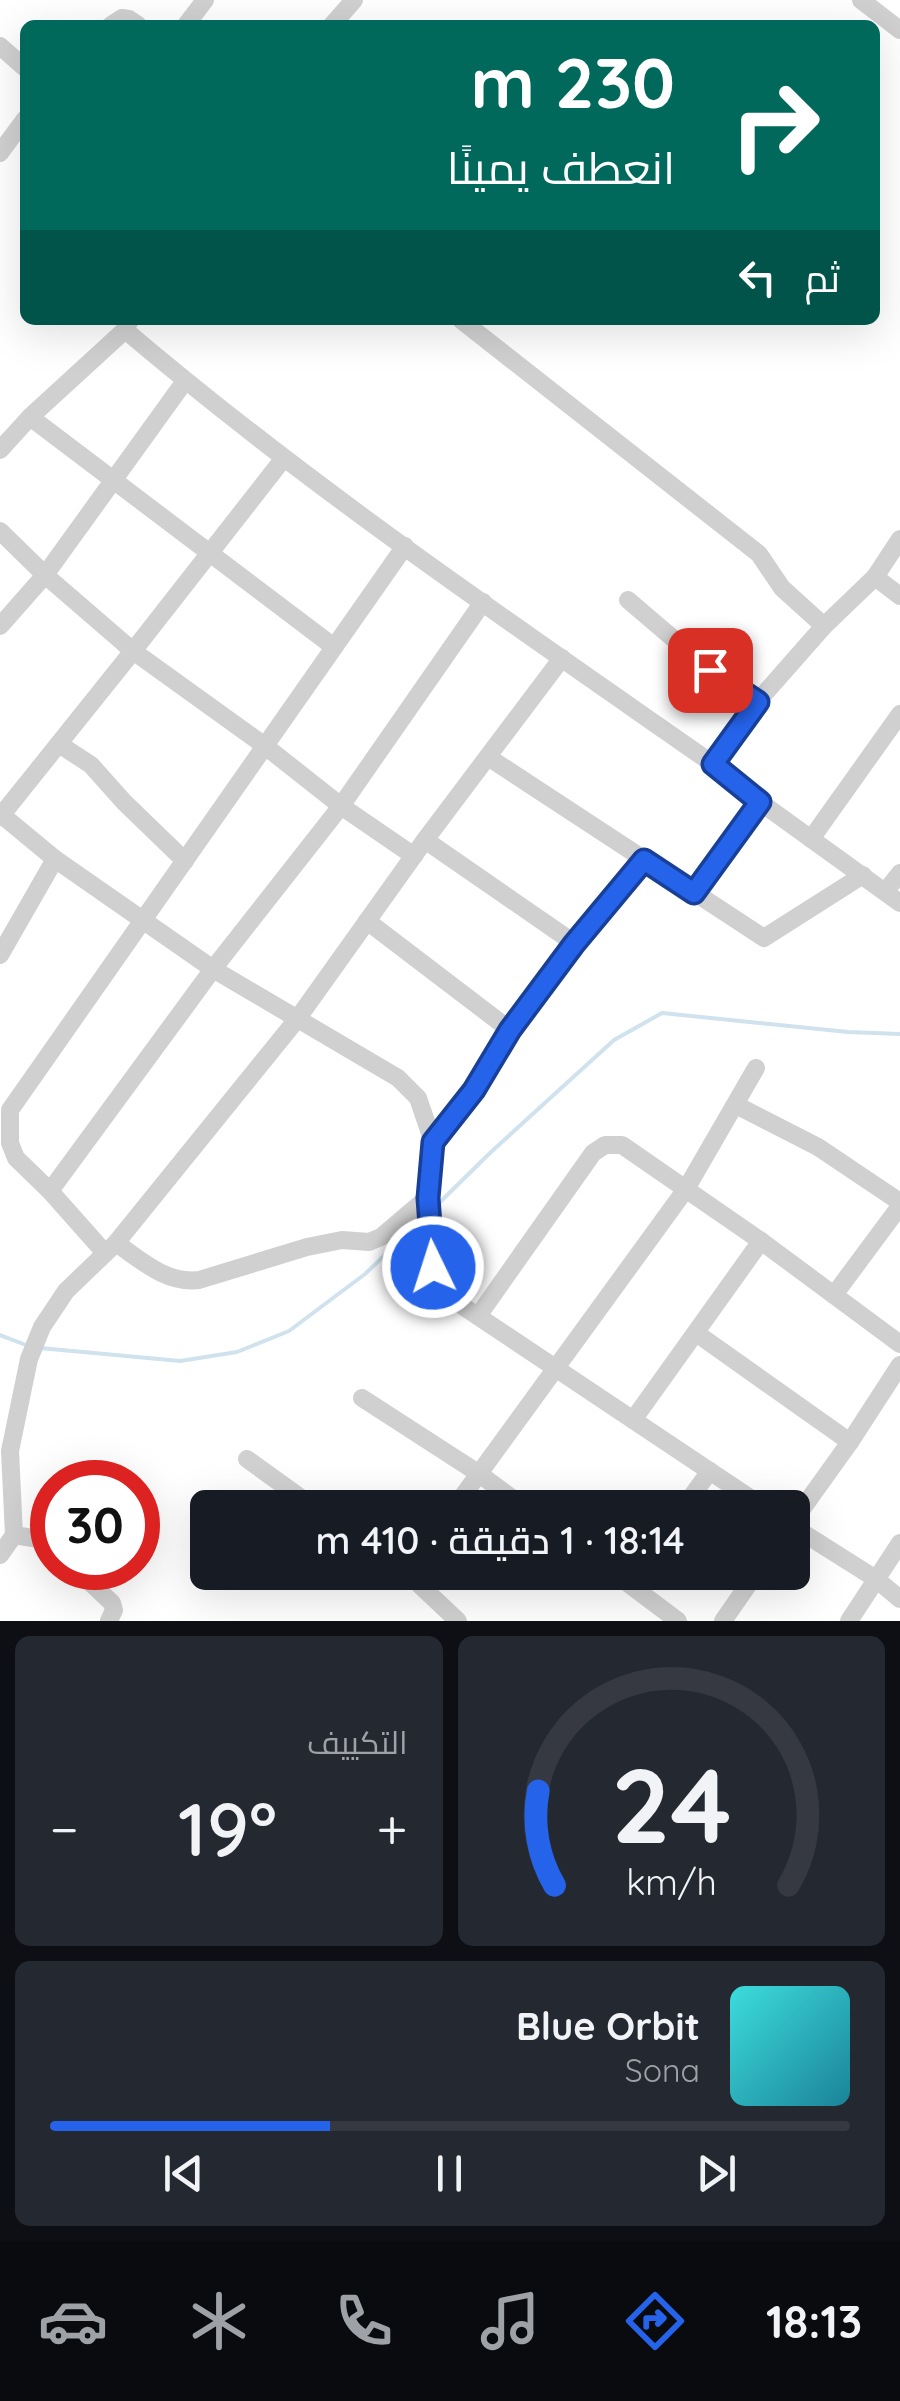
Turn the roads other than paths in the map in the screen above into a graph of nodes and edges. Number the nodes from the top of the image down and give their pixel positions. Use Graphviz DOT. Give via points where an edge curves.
graph roads {
  1 [pos="205,0"];
  2 [pos="354,0"];
  3 [pos="861,0"];
  4 [pos="190,20"];
  5 [pos="336,20"];
  6 [pos="900,30"];
  7 [pos="0,46"];
  8 [pos="20,64"];
  9 [pos="20,126"];
  10 [pos="0,152"];
  11 [pos="128,325"];
  12 [pos="467,325"];
  13 [pos="185,381"];
  14 [pos="30,418"];
  15 [pos="0,450"];
  16 [pos="284,458"];
  17 [pos="114,481"];
  18 [pos="0,531"];
  19 [pos="900,539"];
  20 [pos="405,546"];
  21 [pos="211,554"];
  22 [pos="45,575"];
  23 [pos="874,577"];
  24 [pos="900,596"];
  25 [pos="628,600"];
  26 [pos="483,602"];
  27 [pos="1,623"];
  28 [pos="824,626"];
  29 [pos="334,647"];
  30 [pos="134,651"];
  31 [pos="562,658"];
  32 [pos="758,702"];
  33 [pos="900,714"];
  34 [pos="59,744"];
  35 [pos="265,746"];
  36 [pos="488,758"];
  37 [pos="713,764"];
  38 [pos="760,802"];
  39 [pos="341,806"];
  40 [pos="1,816"];
  41 [pos="811,838"];
  42 [pos="426,840"];
  43 [pos="414,856"];
  44 [pos="54,859"];
  45 [pos="644,860"];
  46 [pos="185,861"];
  47 [pos="900,873"];
  48 [pos="863,875"];
  49 [pos="694,893"];
  50 [pos="893,897"];
  51 [pos="143,920"];
  52 [pos="367,921"];
  53 [pos="574,944"];
  54 [pos="0,955"];
  55 [pos="213,969"];
  56 [pos="298,1018"];
  57 [pos="510,1030"];
  58 [pos="756,1068"];
  59 [pos="736,1105"];
  60 [pos="5,1106"];
  61 [pos="433,1142"];
  62 [pos="686,1189"];
  63 [pos="50,1191"];
  64 [pos="428,1198"];
  65 [pos="900,1204"];
  66 [pos="761,1241"];
  67 [pos="110,1248"];
  68 [pos="834,1295"];
  69 [pos="478,1316"];
  70 [pos="696,1333"];
  71 [pos="900,1344"];
  72 [pos="900,1366"];
  73 [pos="555,1368"];
  74 [pos="362,1398"];
  75 [pos="634,1420"];
  76 [pos="850,1442"];
  77 [pos="247,1459"];
  78 [pos="710,1471"];
  79 [pos="478,1472"];
  80 [pos="290,1490"];
  81 [pos="466,1490"];
  82 [pos="502,1490"];
  83 [pos="696,1490"];
  84 [pos="738,1490"];
  85 [pos="810,1499"];
  86 [pos="14,1535"];
  87 [pos="810,1536"];
  88 [pos="30,1538"];
  89 [pos="900,1543"];
  90 [pos="0,1555"];
  91 [pos="876,1579"];
  92 [pos="98,1590"];
  93 [pos="426,1590"];
  94 [pos="645,1590"];
  95 [pos="745,1590"];
  96 [pos="900,1598"];
  97 [pos="109,1621"];
  98 [pos="458,1621"];
  99 [pos="678,1621"];
  100 [pos="723,1621"];
  101 [pos="849,1621"];
  1 -- 4 [label="street"];
  2 -- 5 [label="street"];
  3 -- 6 [label="street"];
  7 -- 8 [label="street"];
  9 -- 10 [label="street"];
  11 -- 13 [label="street"];
  11 -- 14 [label="street"];
  12 -- 28 [label="street" via="759,554 782,588"];
  13 -- 16 [label="street"];
  13 -- 17 [label="street"];
  14 -- 15 [label="street"];
  14 -- 17 [label="street"];
  16 -- 20 [label="street"];
  16 -- 21 [label="street"];
  17 -- 21 [label="street"];
  17 -- 22 [label="street"];
  18 -- 22 [label="street"];
  19 -- 23 [label="street"];
  20 -- 26 [label="street"];
  20 -- 29 [label="street"];
  21 -- 29 [label="street"];
  21 -- 30 [label="street"];
  22 -- 27 [label="street"];
  22 -- 30 [label="street"];
  23 -- 24 [label="street"];
  23 -- 28 [label="street"];
  25 -- 32 [label="street"];
  26 -- 31 [label="street"];
  26 -- 39 [label="street"];
  28 -- 32 [label="street"];
  29 -- 35 [label="street"];
  30 -- 34 [label="street"];
  30 -- 35 [label="street"];
  31 -- 36 [label="street"];
  31 -- 37 [label="street"];
  32 -- 37 [label="street"];
  33 -- 41 [label="street"];
  34 -- 40 [label="street"];
  34 -- 46 [label="street" via="91,765"];
  35 -- 39 [label="street"];
  35 -- 46 [label="street"];
  36 -- 42 [label="street"];
  36 -- 45 [label="street"];
  37 -- 38 [label="street"];
  38 -- 41 [label="street"];
  38 -- 49 [label="street"];
  39 -- 43 [label="street"];
  39 -- 55 [label="street"];
  40 -- 44 [label="street"];
  41 -- 48 [label="street"];
  42 -- 43 [label="street"];
  42 -- 53 [label="street"];
  43 -- 52 [label="street"];
  44 -- 51 [label="street"];
  44 -- 54 [label="street"];
  45 -- 49 [label="street"];
  45 -- 53 [label="street"];
  46 -- 51 [label="street"];
  47 -- 50 [label="street"];
  48 -- 49 [label="street" via="764,938"];
  48 -- 50 [label="street"];
  51 -- 55 [label="street"];
  51 -- 60 [label="street"];
  52 -- 56 [label="street"];
  52 -- 57 [label="street"];
  53 -- 57 [label="street"];
  55 -- 56 [label="street"];
  55 -- 63 [label="street"];
  56 -- 61 [label="street" via="398,1078 418,1098"];
  56 -- 67 [label="street"];
  57 -- 61 [label="street"];
  58 -- 59 [label="street"];
  59 -- 62 [label="street"];
  59 -- 65 [label="street" via="818,1147"];
  60 -- 63 [label="street" via="16,1158"];
  61 -- 64 [label="street"];
  62 -- 66 [label="street"];
  62 -- 69 [label="street" via="622,1144 605,1144"];
  62 -- 73 [label="street"];
  63 -- 67 [label="street"];
  64 -- 67 [label="street" via="369,1242 307,1247 199,1280 167,1277"];
  64 -- 69 [label="street" via="433,1267 445,1290"];
  65 -- 68 [label="street"];
  66 -- 68 [label="street"];
  66 -- 70 [label="street"];
  67 -- 86 [label="street" via="66,1291 29,1359 10,1451"];
  68 -- 71 [label="street"];
  69 -- 73 [label="street"];
  70 -- 75 [label="street"];
  70 -- 76 [label="street"];
  72 -- 76 [label="street"];
  73 -- 75 [label="street"];
  73 -- 79 [label="street"];
  74 -- 79 [label="street"];
  75 -- 78 [label="street"];
  76 -- 85 [label="street"];
  77 -- 80 [label="street"];
  78 -- 83 [label="street"];
  78 -- 84 [label="street"];
  79 -- 81 [label="street"];
  79 -- 82 [label="street"];
  86 -- 88 [label="street"];
  86 -- 90 [label="street"];
  87 -- 91 [label="street"];
  89 -- 91 [label="street"];
  91 -- 96 [label="street"];
  91 -- 101 [label="street"];
  92 -- 97 [label="street" via="112,1603"];
  93 -- 98 [label="street"];
  94 -- 99 [label="street"];
  95 -- 100 [label="street"];
}
